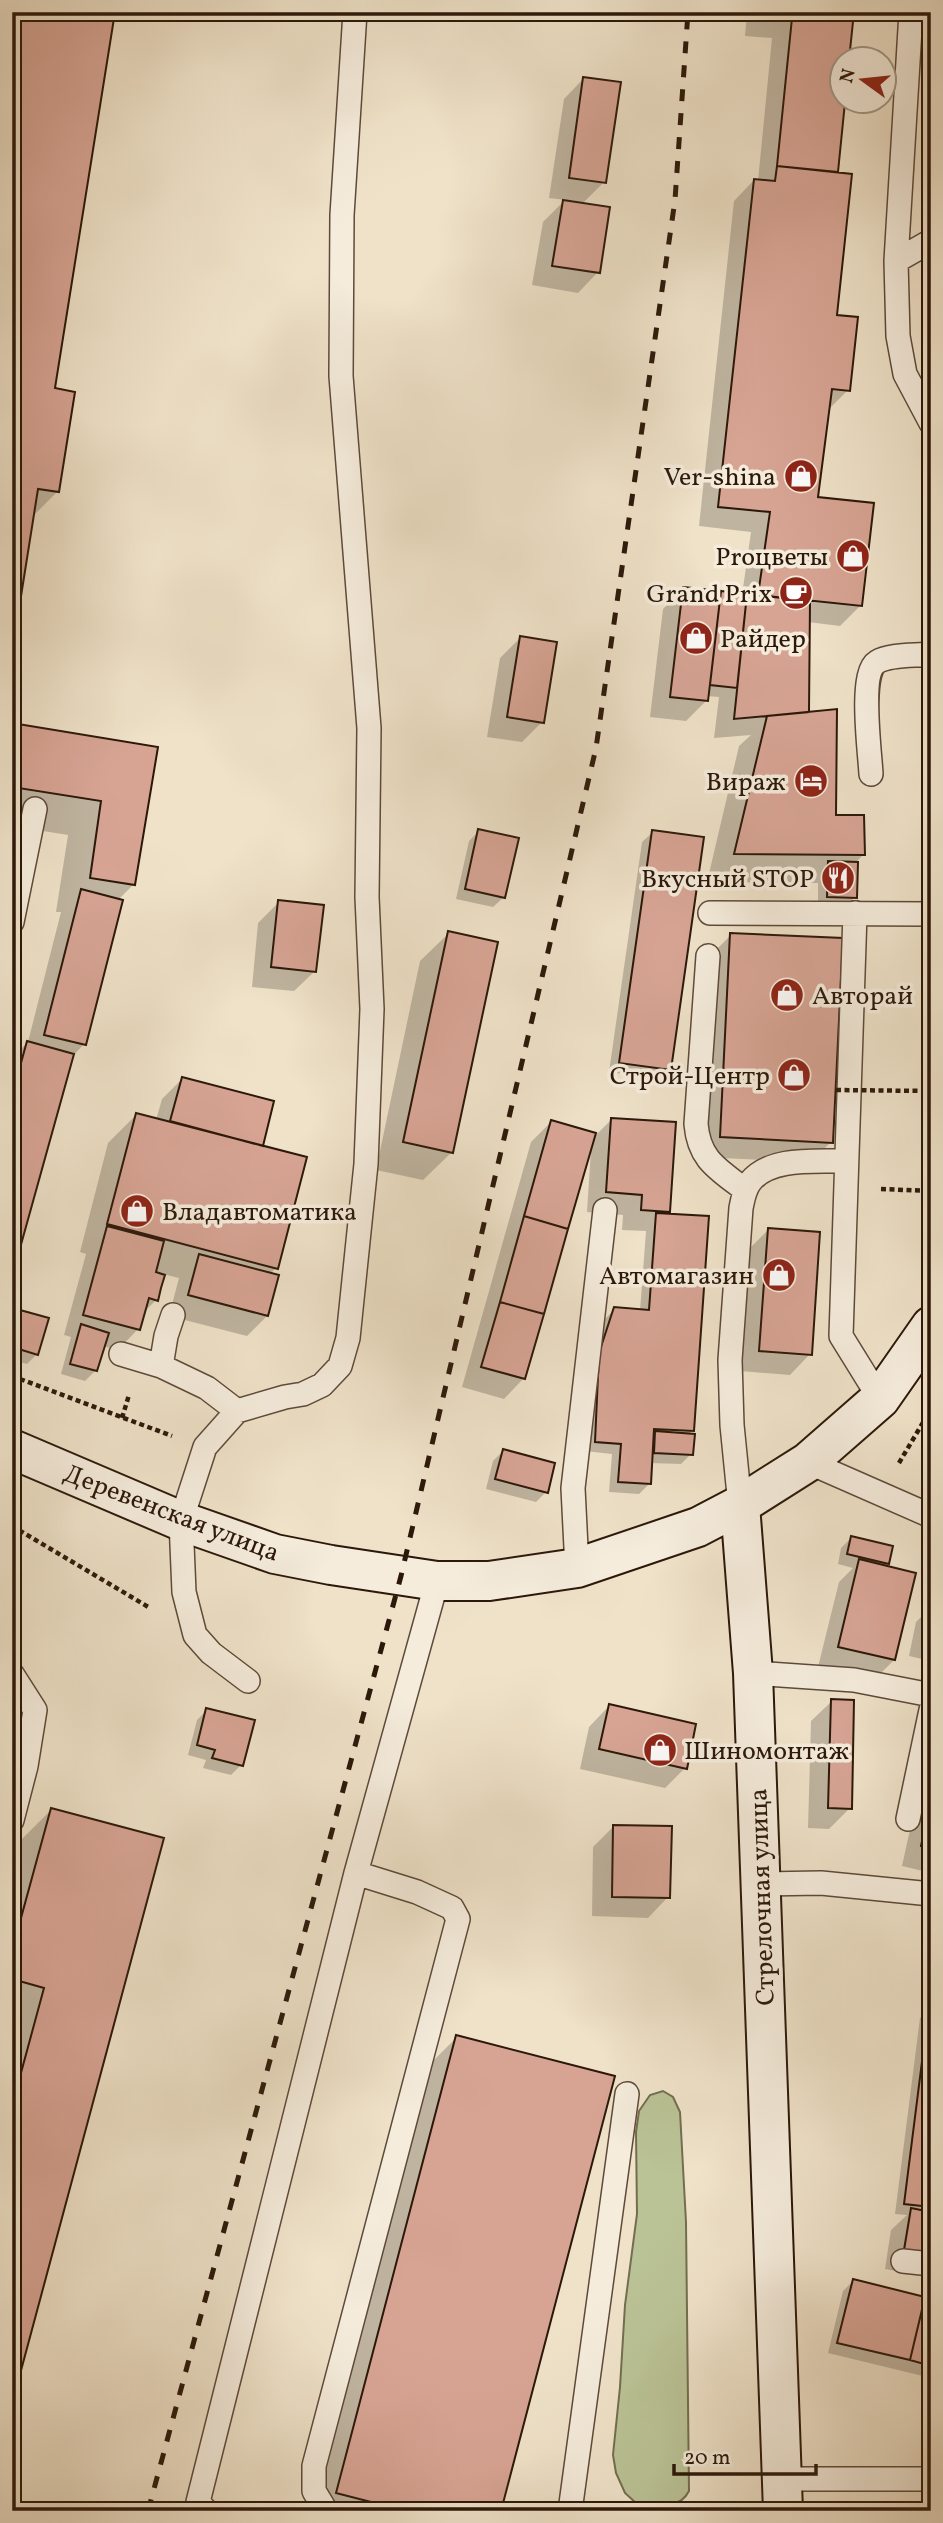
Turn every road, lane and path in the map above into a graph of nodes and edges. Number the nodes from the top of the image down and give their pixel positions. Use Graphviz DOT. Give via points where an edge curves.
graph roads {
  1 [pos="355,12"];
  2 [pos="911,12"];
  3 [pos="931,241"];
  4 [pos="896,261"];
  5 [pos="931,423"];
  6 [pos="931,654"];
  7 [pos="871,774"];
  8 [pos="35,809"];
  9 [pos="710,913"];
  10 [pos="855,913"];
  11 [pos="931,914"];
  12 [pos="12,922"];
  13 [pos="708,956"];
  14 [pos="836,1090"];
  15 [pos="931,1091"];
  16 [pos="846,1161"];
  17 [pos="845,1188"];
  18 [pos="745,1190"];
  19 [pos="931,1191"];
  20 [pos="605,1210"];
  21 [pos="173,1315"];
  22 [pos="931,1326"];
  23 [pos="121,1354"];
  24 [pos="162,1367"];
  25 [pos="12,1376"];
  26 [pos="880,1399"];
  27 [pos="931,1409"];
  28 [pos="237,1411"];
  29 [pos="205,1447"];
  30 [pos="12,1449"];
  31 [pos="808,1462"];
  32 [pos="880,1494"];
  33 [pos="740,1505"];
  34 [pos="931,1516"];
  35 [pos="181,1521"];
  36 [pos="12,1526"];
  37 [pos="577,1568"];
  38 [pos="437,1581"];
  39 [pos="195,1635"];
  40 [pos="752,1673"];
  41 [pos="12,1674"];
  42 [pos="248,1681"];
  43 [pos="931,1695"];
  44 [pos="931,1710"];
  45 [pos="908,1819"];
  46 [pos="12,1820"];
  47 [pos="356,1873"];
  48 [pos="760,1884"];
  49 [pos="931,1894"];
  50 [pos="627,2094"];
  51 [pos="904,2261"];
  52 [pos="931,2264"];
  53 [pos="931,2479"];
  54 [pos="782,2495"];
  55 [pos="206,2511"];
  56 [pos="326,2511"];
  57 [pos="570,2511"];
  1 -- 28 [label="lane" via="342,215 341,376 369,728 367,897 372,1009 366,1164 348,1338 340,1366 322,1385 303,1394"];
  2 -- 4 [label="lane"];
  3 -- 4 [label="lane"];
  4 -- 5 [label="lane" via="898,336 905,374"];
  6 -- 7 [label="lane" via="885,659 870,669"];
  8 -- 12 [label="lane"];
  9 -- 10 [label="lane"];
  10 -- 11 [label="lane"];
  10 -- 16 [label="lane"];
  13 -- 18 [label="lane" via="698,1141 712,1164"];
  14 -- 15 [label="path, bridge"];
  16 -- 17 [label="lane"];
  16 -- 18 [label="lane" via="778,1165 752,1179"];
  17 -- 19 [label="path"];
  17 -- 26 [label="lane" via="841,1336"];
  18 -- 33 [label="lane" via="730,1360"];
  20 -- 37 [label="lane" via="573,1488"];
  21 -- 24 [label="lane"];
  22 -- 26 [label="main road"];
  23 -- 24 [label="lane"];
  24 -- 28 [label="lane" via="207,1388"];
  25 -- 29 [label="path"];
  26 -- 31 [label="main road"];
  27 -- 32 [label="path"];
  28 -- 29 [label="lane"];
  29 -- 35 [label="lane"];
  30 -- 35 [label="main road, Деревенская улица"];
  31 -- 32 [label="lane"];
  31 -- 33 [label="main road"];
  32 -- 34 [label="lane"];
  33 -- 37 [label="main road, Деревенская улица" via="698,1527"];
  33 -- 40 [label="main road, Стрелочная улица"];
  35 -- 38 [label="main road, Деревенская улица" via="275,1553"];
  35 -- 39 [label="lane" via="184,1592"];
  36 -- 39 [label="path"];
  37 -- 38 [label="main road, Деревенская улица" via="489,1581"];
  38 -- 47 [label="lane"];
  39 -- 42 [label="lane"];
  40 -- 43 [label="lane" via="854,1680"];
  40 -- 48 [label="main road, Стрелочная улица"];
  41 -- 46 [label="lane" via="35,1710"];
  44 -- 45 [label="lane"];
  47 -- 55 [label="lane" via="198,2502"];
  47 -- 56 [label="lane" via="417,1892 452,1908 458,1919 314,2466 314,2491"];
  48 -- 49 [label="lane" via="821,1883"];
  48 -- 54 [label="main road, Стрелочная улица"];
  50 -- 57 [label="lane"];
  51 -- 52 [label="lane"];
  53 -- 54 [label="lane"];
}
